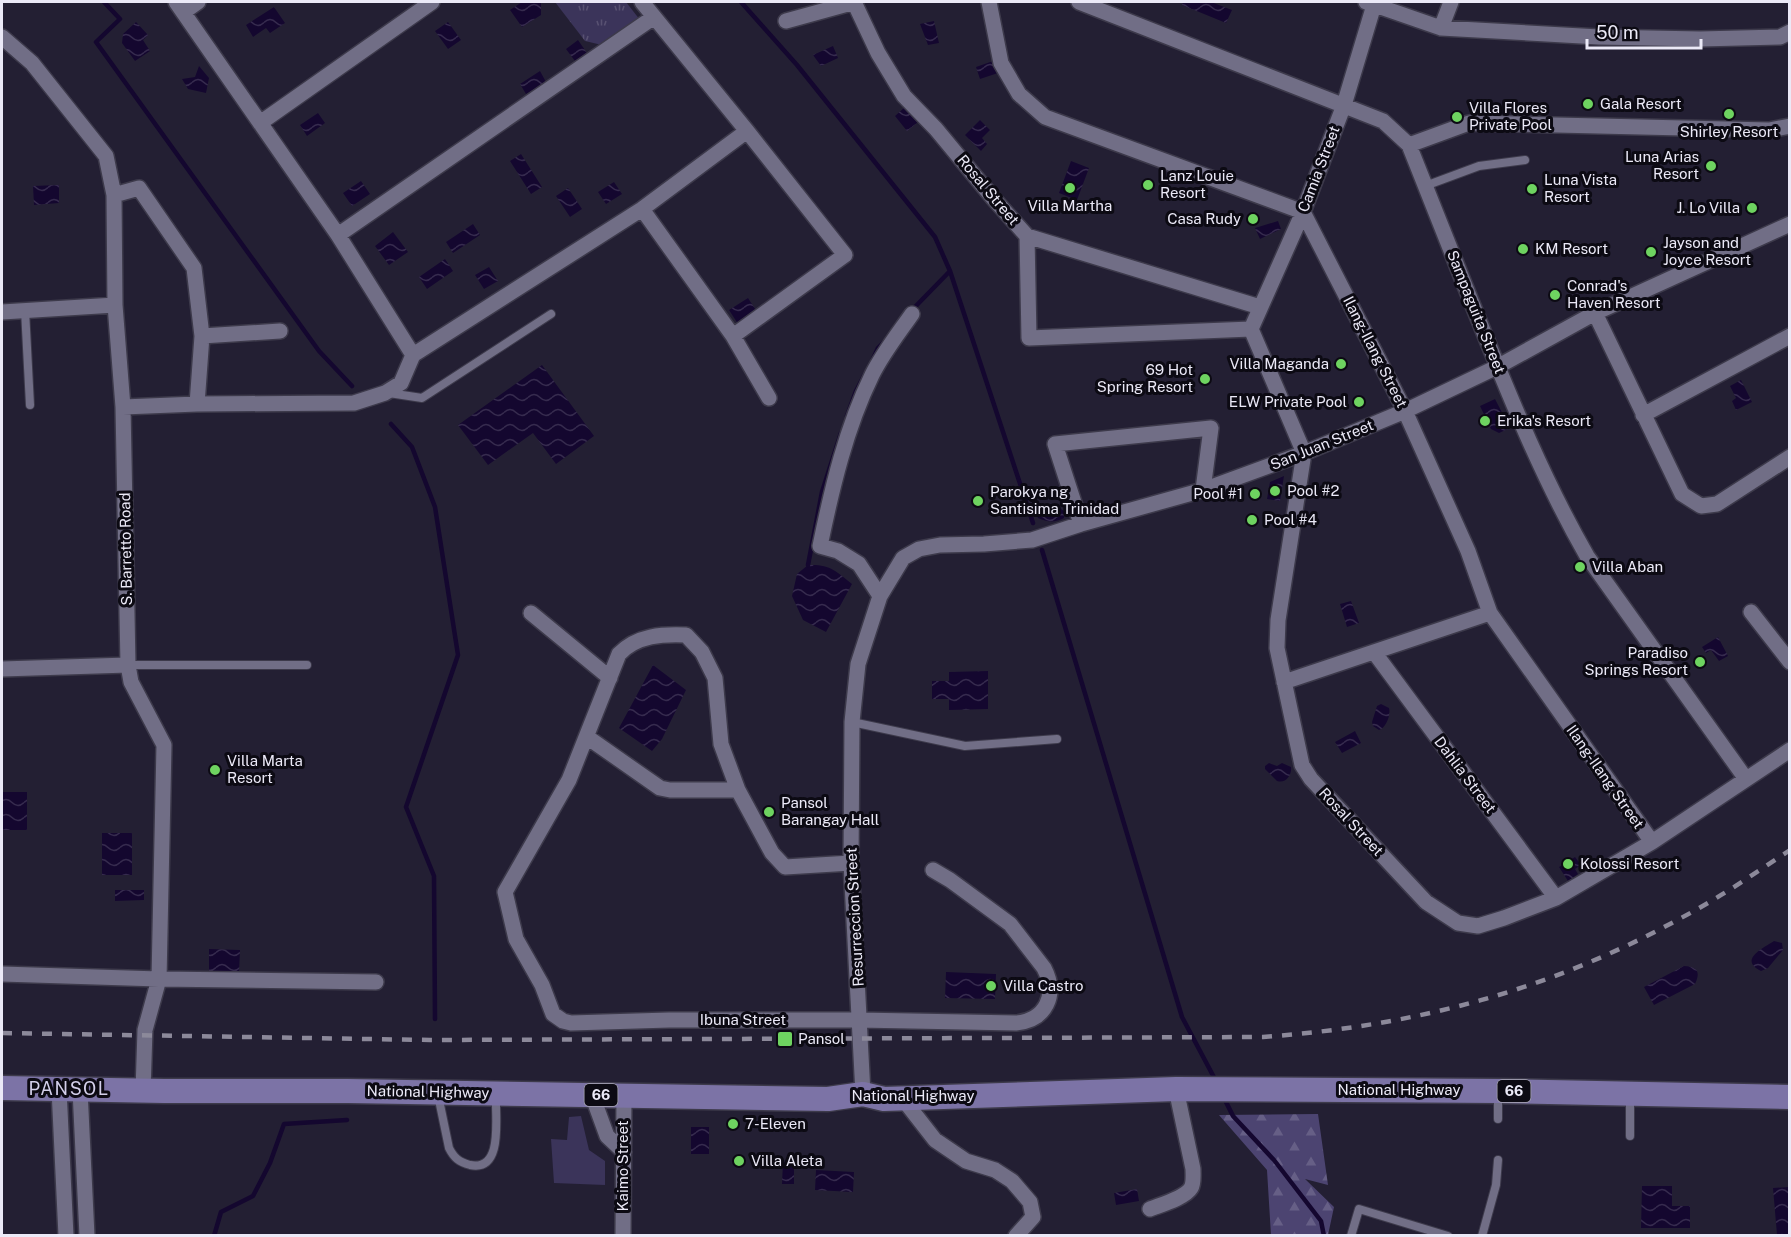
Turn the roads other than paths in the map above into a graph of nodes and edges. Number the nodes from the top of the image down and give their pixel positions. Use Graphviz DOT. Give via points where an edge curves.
graph roads {
  1 [pos="198,2"];
  2 [pos="432,2"];
  3 [pos="642,2"];
  4 [pos="854,2"];
  5 [pos="989,2"];
  6 [pos="1079,2"];
  7 [pos="1451,2"];
  8 [pos="1370,3"];
  9 [pos="180,7"];
  10 [pos="654,17"];
  11 [pos="786,21"];
  12 [pos="1441,28"];
  13 [pos="1790,32"];
  14 [pos="2,38"];
  15 [pos="1344,105"];
  16 [pos="260,123"];
  17 [pos="1790,126"];
  18 [pos="747,131"];
  19 [pos="1409,146"];
  20 [pos="1525,160"];
  21 [pos="1425,186"];
  22 [pos="114,195"];
  23 [pos="642,209"];
  24 [pos="1303,212"];
  25 [pos="1790,224"];
  26 [pos="338,235"];
  27 [pos="1027,236"];
  28 [pos="115,305"];
  29 [pos="1260,307"];
  30 [pos="26,310"];
  31 [pos="2,312"];
  32 [pos="1595,313"];
  33 [pos="551,314"];
  34 [pos="912,314"];
  35 [pos="1251,329"];
  36 [pos="280,331"];
  37 [pos="202,336"];
  38 [pos="733,336"];
  39 [pos="1790,336"];
  40 [pos="413,355"];
  41 [pos="1497,367"];
  42 [pos="385,393"];
  43 [pos="769,398"];
  44 [pos="197,404"];
  45 [pos="30,405"];
  46 [pos="123,407"];
  47 [pos="1405,411"];
  48 [pos="1643,415"];
  49 [pos="1304,453"];
  50 [pos="1790,457"];
  51 [pos="1203,490"];
  52 [pos="1081,524"];
  53 [pos="1032,540"];
  54 [pos="880,596"];
  55 [pos="531,612"];
  56 [pos="1750,612"];
  57 [pos="1490,613"];
  58 [pos="1374,652"];
  59 [pos="1790,662"];
  60 [pos="307,664"];
  61 [pos="128,665"];
  62 [pos="2,669"];
  63 [pos="610,678"];
  64 [pos="1284,682"];
  65 [pos="852,722"];
  66 [pos="587,737"];
  67 [pos="1057,739"];
  68 [pos="1790,750"];
  69 [pos="1746,779"];
  70 [pos="738,790"];
  71 [pos="1652,843"];
  72 [pos="851,863"];
  73 [pos="933,870"];
  74 [pos="1556,898"];
  75 [pos="2,974"];
  76 [pos="159,979"];
  77 [pos="376,982"];
  78 [pos="859,1020"];
  79 [pos="2,1088"];
  80 [pos="69,1089"];
  81 [pos="1187,1089"];
  82 [pos="143,1091"];
  83 [pos="1498,1091"];
  84 [pos="438,1093"];
  85 [pos="1630,1093"];
  86 [pos="496,1094"];
  87 [pos="863,1094"];
  88 [pos="592,1095"];
  89 [pos="624,1096"];
  90 [pos="1790,1097"];
  91 [pos="903,1100"];
  92 [pos="1498,1119"];
  93 [pos="1630,1136"];
  94 [pos="624,1152"];
  95 [pos="1498,1160"];
  96 [pos="1150,1209"];
  97 [pos="66,1236"];
  98 [pos="87,1236"];
  99 [pos="622,1236"];
  100 [pos="1016,1236"];
  101 [pos="1351,1236"];
  102 [pos="1448,1236"];
  103 [pos="1482,1236"];
  1 -- 9 [label="street"];
  2 -- 16 [label="street"];
  3 -- 10 [label="street"];
  4 -- 11 [label="street"];
  4 -- 27 [label="street, Rosal Street" via="904,96"];
  5 -- 24 [label="street" via="1001,63 1019,94 1045,117"];
  6 -- 15 [label="street, Sampaguita Street"];
  7 -- 12 [label="street"];
  8 -- 12 [label="street"];
  8 -- 15 [label="street, Camia Street"];
  9 -- 16 [label="street"];
  10 -- 18 [label="street"];
  10 -- 26 [label="street"];
  12 -- 13 [label="street" via="1700,39 1780,37"];
  14 -- 22 [label="street, S. Barretto Road" via="32,63 106,156"];
  15 -- 19 [label="street, Sampaguita Street" via="1383,121"];
  15 -- 24 [label="street, Camia Street"];
  16 -- 26 [label="street"];
  17 -- 19 [label="street" via="1769,130 1469,123"];
  18 -- 23 [label="street"];
  18 -- 38 [label="street" via="845,255"];
  19 -- 21 [label="street, Sampaguita Street"];
  20 -- 21 [label="lane" via="1479,166"];
  21 -- 41 [label="street, Sampaguita Street"];
  22 -- 28 [label="street, S. Barretto Road"];
  22 -- 37 [label="street" via="139,188 194,268"];
  23 -- 38 [label="street"];
  23 -- 40 [label="street"];
  24 -- 29 [label="street, Camia Street"];
  24 -- 47 [label="street, Ilang-Ilang Street"];
  25 -- 32 [label="street, San Juan Street"];
  26 -- 40 [label="street"];
  27 -- 29 [label="street, Rosal Street"];
  27 -- 35 [label="street" via="1029,338"];
  28 -- 30 [label="street"];
  28 -- 46 [label="street, S. Barretto Road"];
  29 -- 35 [label="street, Camia Street"];
  30 -- 31 [label="street"];
  30 -- 45 [label="lane"];
  32 -- 41 [label="street, San Juan Street"];
  32 -- 48 [label="street"];
  33 -- 42 [label="lane" via="422,398"];
  34 -- 54 [label="street" via="873,373 860,401 831,492 820,546 838,551 859,564"];
  35 -- 49 [label="street"];
  36 -- 37 [label="street"];
  37 -- 44 [label="street"];
  38 -- 43 [label="street"];
  39 -- 48 [label="street"];
  40 -- 42 [label="street" via="401,383"];
  41 -- 47 [label="street, San Juan Street"];
  41 -- 69 [label="street, Sampaguita Street" via="1542,470 1587,555"];
  42 -- 44 [label="street" via="354,403"];
  44 -- 46 [label="street"];
  46 -- 61 [label="street, S. Barretto Road"];
  47 -- 49 [label="street, San Juan Street"];
  47 -- 57 [label="street, Ilang-Ilang Street" via="1468,551"];
  48 -- 50 [label="street" via="1682,494 1701,506 1717,504"];
  49 -- 51 [label="street, San Juan Street"];
  49 -- 64 [label="street, Rosal Street" via="1278,620 1277,648"];
  51 -- 52 [label="street, San Juan Street"];
  51 -- 52 [label="street" via="1211,428 1055,444"];
  52 -- 53 [label="street, San Juan Street"];
  53 -- 54 [label="street, Resurreccion Street" via="919,549 903,558"];
  54 -- 65 [label="street, Resurreccion Street" via="858,664"];
  55 -- 63 [label="street"];
  56 -- 59 [label="street"];
  57 -- 58 [label="street"];
  57 -- 71 [label="street, Ilang-Ilang Street"];
  58 -- 64 [label="street"];
  58 -- 74 [label="street, Dahlia Street"];
  60 -- 61 [label="lane"];
  61 -- 62 [label="street"];
  61 -- 76 [label="street, S. Barretto Road" via="132,682 164,745"];
  63 -- 66 [label="street, Ibuna Street"];
  63 -- 70 [label="street, Ibuna Street" via="620,654 633,644 646,637 686,635 702,652 715,678 721,744"];
  64 -- 74 [label="street, Rosal Street" via="1302,765 1311,779 1426,902 1458,923 1478,926"];
  65 -- 67 [label="lane" via="965,746"];
  65 -- 72 [label="street, Resurreccion Street"];
  66 -- 70 [label="street" via="660,788"];
  66 -- 78 [label="street, Ibuna Street" via="569,780 505,892 516,939 553,1014 571,1023"];
  68 -- 69 [label="street, Rosal Street"];
  69 -- 71 [label="street, Rosal Street"];
  70 -- 72 [label="street" via="772,853 785,867"];
  71 -- 74 [label="street, Rosal Street"];
  72 -- 78 [label="street, Resurreccion Street"];
  73 -- 78 [label="street, Ibuna Street" via="1010,924 1048,976 1048,1003 1031,1020 1016,1023"];
  75 -- 76 [label="street"];
  76 -- 77 [label="street"];
  76 -- 82 [label="street, S. Barretto Road" via="145,1030"];
  78 -- 87 [label="street, Resurreccion Street"];
  79 -- 80 [label="main road, National Highway / 66"];
  80 -- 82 [label="main road, National Highway / 66"];
  80 -- 97 [label="street"];
  80 -- 98 [label="street"];
  81 -- 83 [label="main road, National Highway / 66"];
  81 -- 91 [label="main road, National Highway / 66"];
  81 -- 96 [label="street" via="1193,1182 1187,1193"];
  82 -- 84 [label="main road, National Highway / 66"];
  83 -- 85 [label="main road, National Highway / 66"];
  83 -- 92 [label="lane"];
  84 -- 86 [label="main road, National Highway / 66"];
  84 -- 86 [label="lane" via="452,1155 472,1165 488,1161 495,1148"];
  85 -- 90 [label="main road, National Highway / 66"];
  85 -- 93 [label="lane"];
  86 -- 88 [label="main road, National Highway / 66"];
  87 -- 89 [label="main road, National Highway / 66" via="828,1099"];
  87 -- 91 [label="main road, National Highway / 66"];
  88 -- 89 [label="main road, National Highway / 66"];
  88 -- 94 [label="street" via="606,1136"];
  89 -- 94 [label="street, Kaimo Street"];
  91 -- 100 [label="street" via="935,1140 966,1161 995,1170 1012,1181 1030,1202 1033,1217"];
  94 -- 99 [label="street, Kaimo Street"];
  95 -- 103 [label="lane" via="1496,1185"];
  101 -- 102 [label="lane" via="1359,1209"];
}
